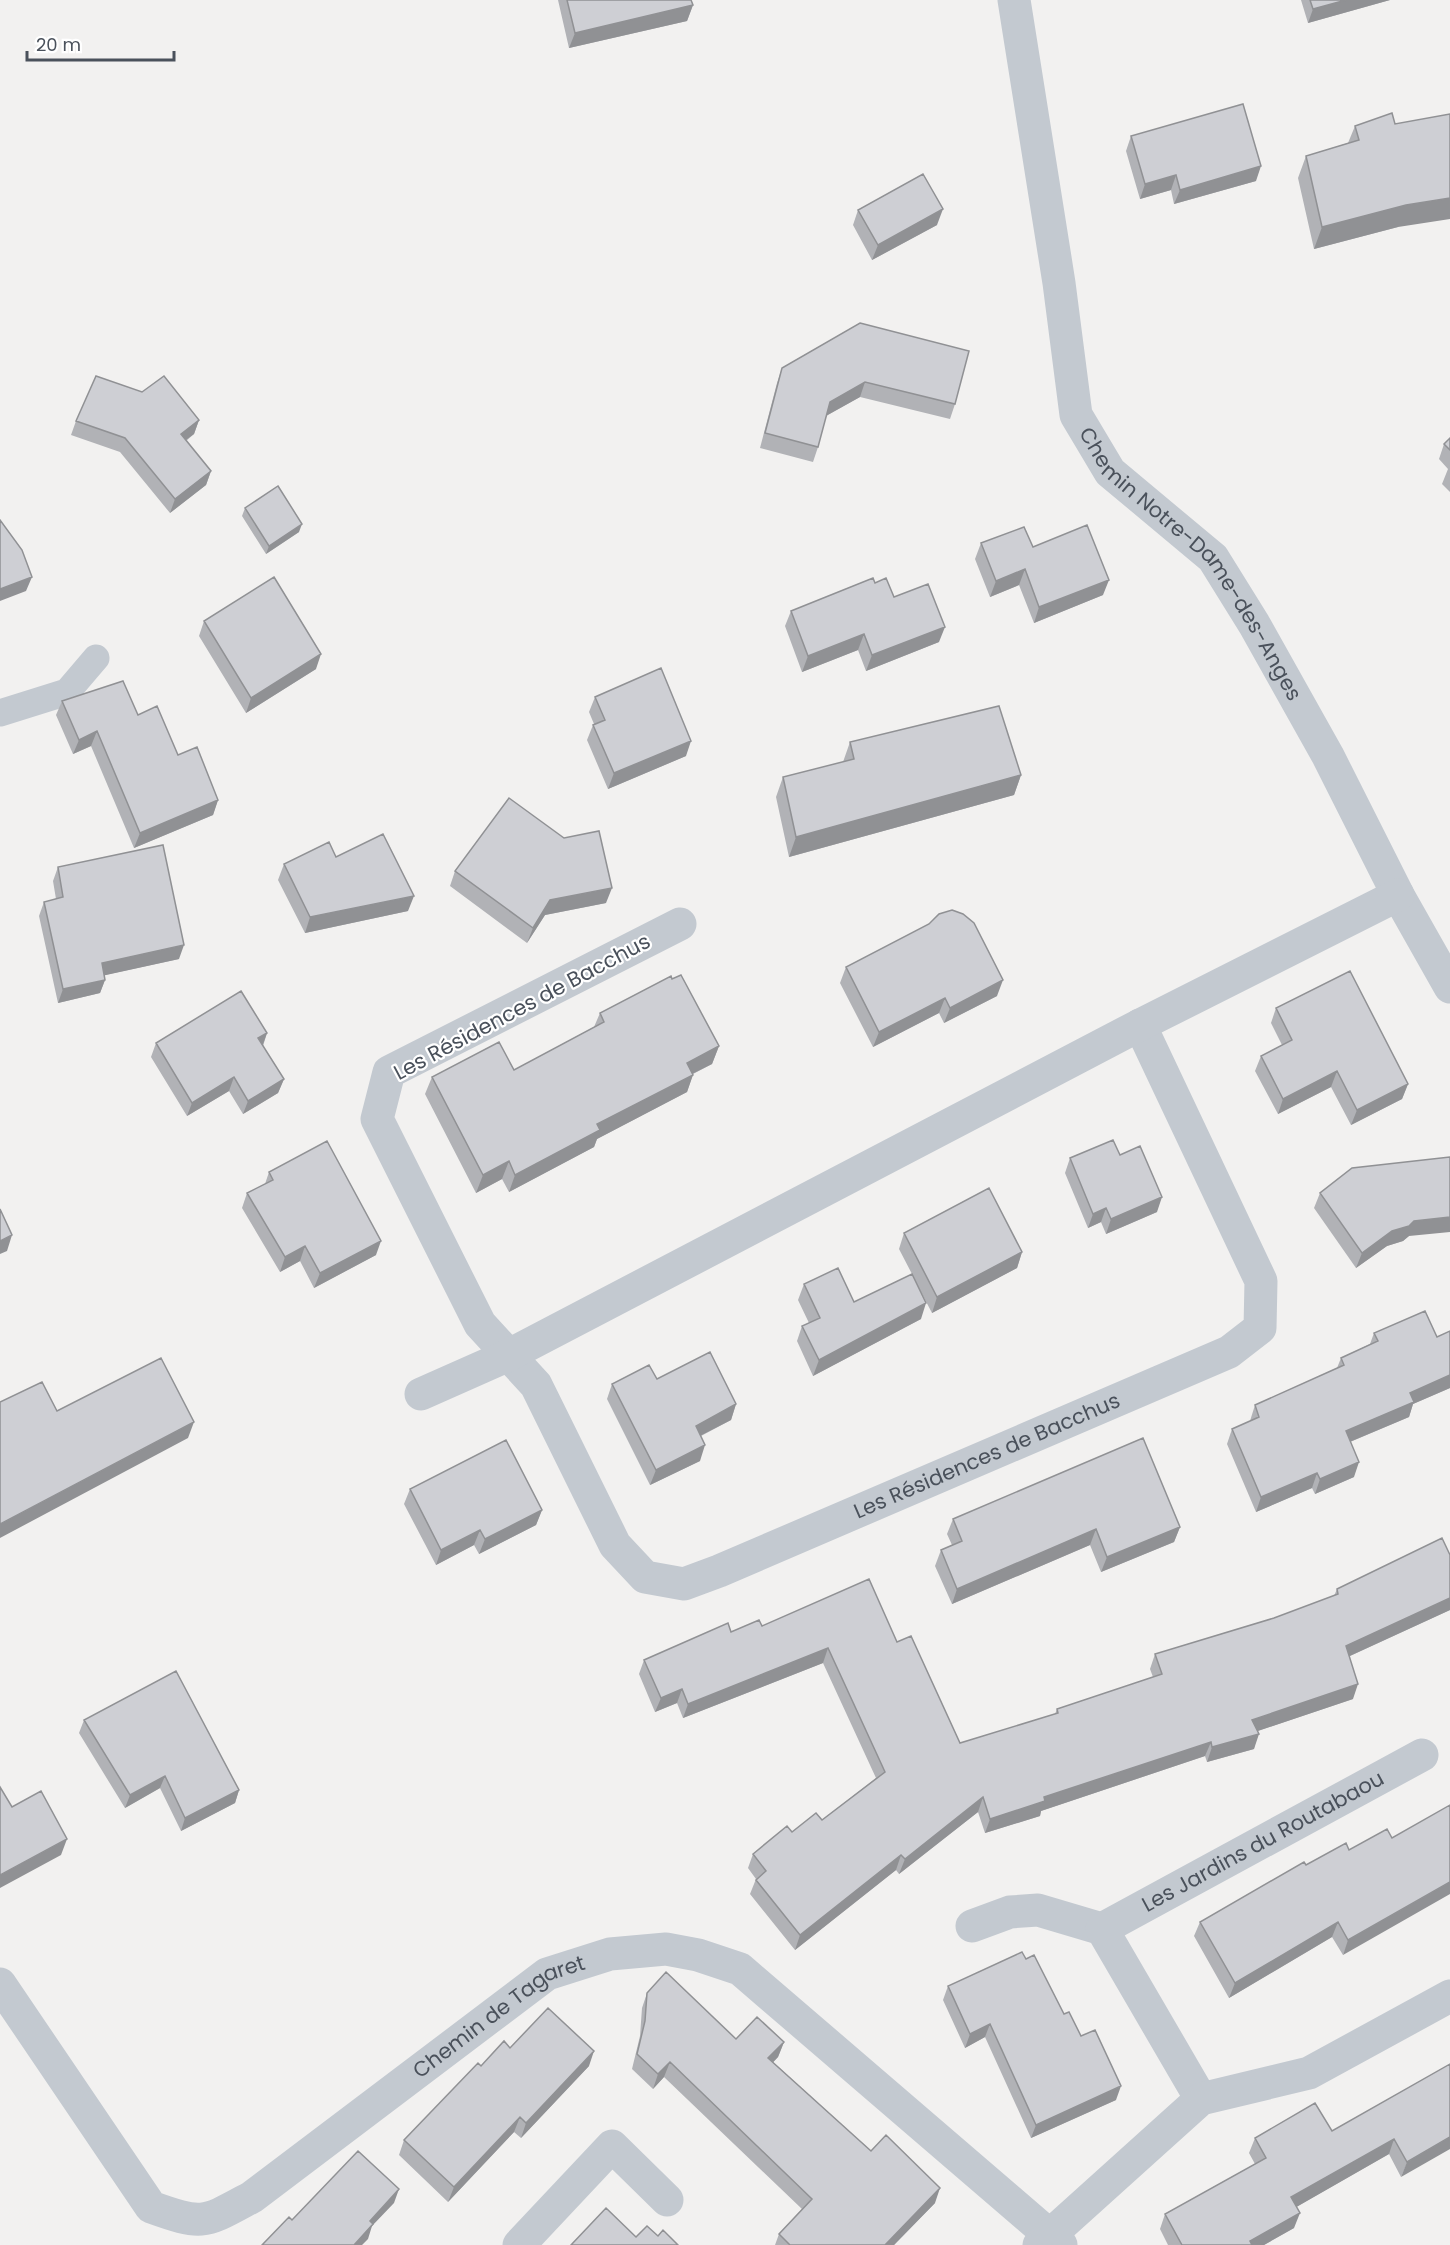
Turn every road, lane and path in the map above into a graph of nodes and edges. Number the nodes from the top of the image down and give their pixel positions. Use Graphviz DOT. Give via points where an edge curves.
graph roads {
  1 [pos="1014,0"];
  2 [pos="96,658"];
  3 [pos="0,713"];
  4 [pos="1398,895"];
  5 [pos="680,924"];
  6 [pos="1450,987"];
  7 [pos="1140,1025"];
  8 [pos="509,1355"];
  9 [pos="421,1394"];
  10 [pos="1422,1755"];
  11 [pos="972,1926"];
  12 [pos="1102,1929"];
  13 [pos="0,1984"];
  14 [pos="1450,1996"];
  15 [pos="1202,2099"];
  16 [pos="667,2200"];
  17 [pos="1050,2242"];
  18 [pos="519,2245"];
  1 -- 4 [label="street, Chemin Notre-Dame-des-Anges" via="1076,415 1110,472 1213,558 1322,746"];
  2 -- 3 [label="lane" via="67,692"];
  4 -- 6 [label="street, Chemin Notre-Dame-des-Anges"];
  4 -- 7 [label="street"];
  5 -- 8 [label="street, Les Résidences de Bacchus" via="389,1072 377,1119 480,1324"];
  7 -- 8 [label="street"];
  7 -- 8 [label="street, Les Résidences de Bacchus" via="1261,1281 1260,1328 1229,1352 684,1584 645,1577 615,1545 536,1385"];
  8 -- 9 [label="street"];
  10 -- 12 [label="street, Les Jardins du Routabaou"];
  11 -- 12 [label="street" via="1010,1912 1038,1910"];
  12 -- 15 [label="street"];
  13 -- 17 [label="street, Chemin de Tagaret" via="151,2207 181,2218 208,2221 252,2197 547,1974 610,1954 666,1949 698,1955 740,1969"];
  14 -- 15 [label="street" via="1309,2073"];
  15 -- 17 [label="street"];
  16 -- 18 [label="street" via="612,2146"];
}
